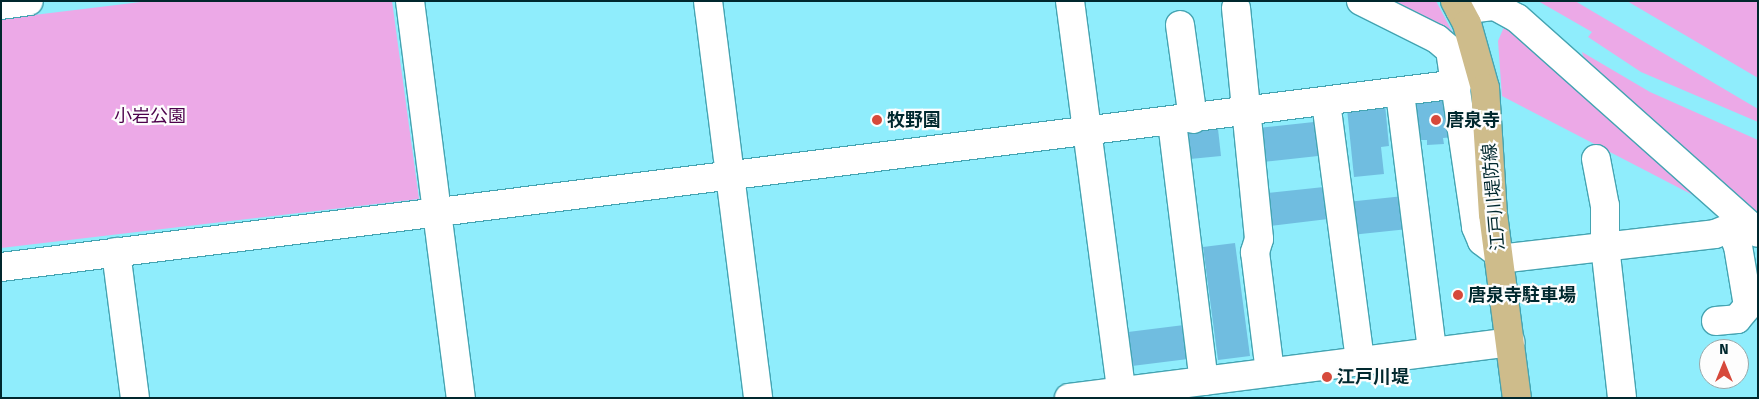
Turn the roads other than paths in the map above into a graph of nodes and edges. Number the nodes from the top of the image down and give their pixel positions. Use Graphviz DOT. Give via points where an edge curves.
graph roads {
  1 [pos="29,1"];
  2 [pos="410,1"];
  3 [pos="708,1"];
  4 [pos="1070,1"];
  5 [pos="1361,1"];
  6 [pos="1,5"];
  7 [pos="1458,6"];
  8 [pos="1236,8"];
  9 [pos="1180,25"];
  10 [pos="1458,84"];
  11 [pos="1400,93"];
  12 [pos="1326,102"];
  13 [pos="1246,112"];
  14 [pos="1182,120"];
  15 [pos="1086,131"];
  16 [pos="1596,159"];
  17 [pos="730,177"];
  18 [pos="437,213"];
  19 [pos="1742,226"];
  20 [pos="1605,246"];
  21 [pos="116,252"];
  22 [pos="1498,256"];
  23 [pos="1,267"];
  24 [pos="1716,322"];
  25 [pos="1510,342"];
  26 [pos="1432,351"];
  27 [pos="1360,361"];
  28 [pos="1270,372"];
  29 [pos="1204,381"];
  30 [pos="1121,395"];
  31 [pos="135,398"];
  32 [pos="461,398"];
  33 [pos="758,398"];
  34 [pos="1069,398"];
  35 [pos="1517,398"];
  36 [pos="1622,398"];
  1 -- 6 [label="street"];
  2 -- 18 [label="street"];
  3 -- 17 [label="street"];
  4 -- 15 [label="street"];
  5 -- 10 [label="street" via="1438,39 1450,50"];
  7 -- 19 [label="street" via="1496,6 1517,18"];
  7 -- 22 [label="main road, 江戸川堤防線" via="1485,88"];
  8 -- 13 [label="street"];
  9 -- 14 [label="street"];
  10 -- 11 [label="street"];
  10 -- 22 [label="street" via="1476,227 1482,241"];
  11 -- 12 [label="street"];
  11 -- 26 [label="street"];
  12 -- 13 [label="street"];
  12 -- 27 [label="street"];
  13 -- 14 [label="street"];
  13 -- 28 [label="street" via="1259,239 1254,252"];
  14 -- 15 [label="street"];
  14 -- 29 [label="street"];
  15 -- 17 [label="street"];
  15 -- 30 [label="street"];
  16 -- 20 [label="street" via="1605,206"];
  17 -- 18 [label="street"];
  17 -- 33 [label="street"];
  18 -- 21 [label="street"];
  18 -- 32 [label="street"];
  19 -- 20 [label="street" via="1715,234"];
  19 -- 24 [label="street" via="1738,246 1748,306 1737,320"];
  20 -- 22 [label="street"];
  20 -- 36 [label="street"];
  21 -- 23 [label="street"];
  21 -- 31 [label="street"];
  22 -- 25 [label="main road, 江戸川堤防線"];
  25 -- 26 [label="street"];
  25 -- 35 [label="main road, 江戸川堤防線"];
  26 -- 27 [label="street"];
  27 -- 28 [label="street"];
  28 -- 29 [label="street"];
  29 -- 30 [label="street"];
  30 -- 34 [label="street"];
}
